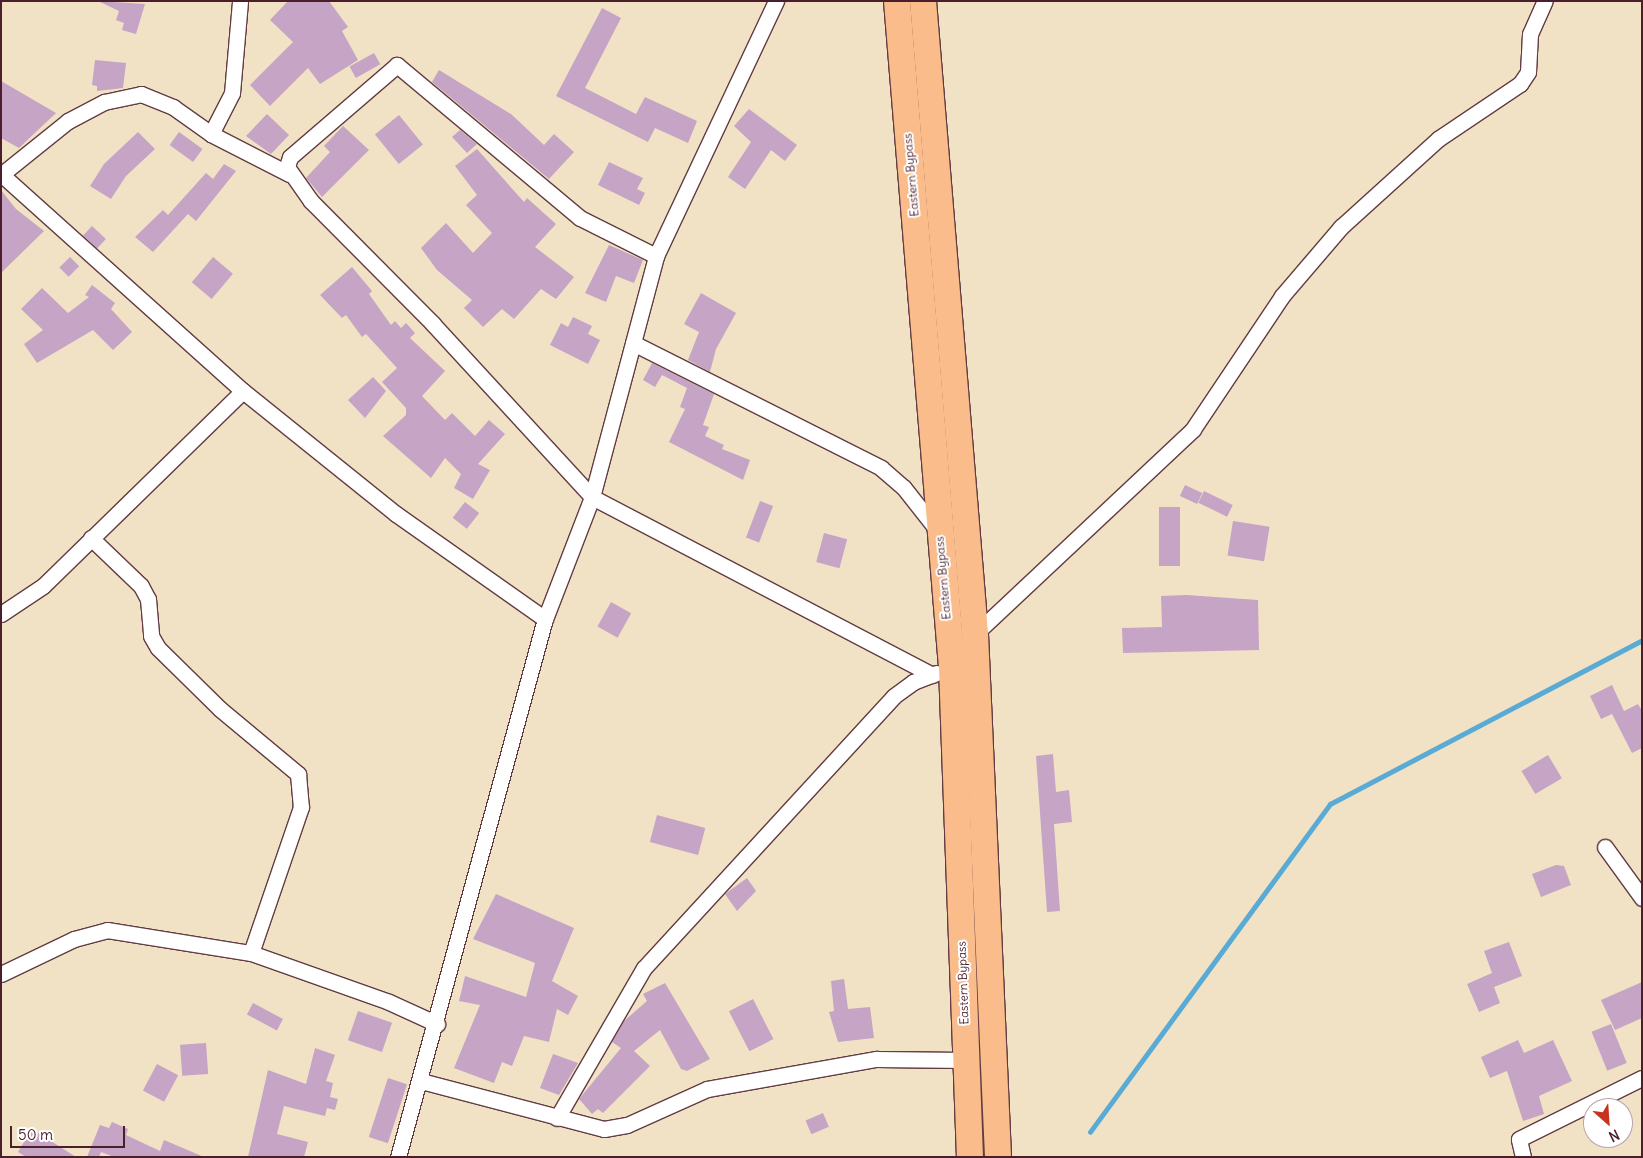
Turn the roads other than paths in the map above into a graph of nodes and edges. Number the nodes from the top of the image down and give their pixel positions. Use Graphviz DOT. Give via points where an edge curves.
graph roads {
  1 [pos="240,1"];
  2 [pos="776,1"];
  3 [pos="897,1"];
  4 [pos="923,1"];
  5 [pos="1545,1"];
  6 [pos="210,134"];
  7 [pos="289,174"];
  8 [pos="4,181"];
  9 [pos="656,256"];
  10 [pos="633,343"];
  11 [pos="243,391"];
  12 [pos="592,497"];
  13 [pos="939,532"];
  14 [pos="91,538"];
  15 [pos="1,614"];
  16 [pos="545,619"];
  17 [pos="974,634"];
  18 [pos="942,671"];
  19 [pos="1605,847"];
  20 [pos="1642,898"];
  21 [pos="251,953"];
  22 [pos="1,974"];
  23 [pos="436,1024"];
  24 [pos="966,1060"];
  25 [pos="1642,1078"];
  26 [pos="421,1081"];
  27 [pos="557,1118"];
  28 [pos="398,1157"];
  29 [pos="970,1157"];
  30 [pos="998,1157"];
  31 [pos="1523,1157"];
  1 -- 6 [label="street" via="232,92"];
  2 -- 9 [label="street"];
  3 -- 13 [label="highway, Eastern Bypass"];
  4 -- 17 [label="highway"];
  5 -- 17 [label="street" via="1530,34 1528,72 1520,84 1438,139 1341,227 1293,280 1193,429"];
  6 -- 7 [label="street"];
  6 -- 8 [label="street" via="173,107 141,94 104,102 68,121"];
  7 -- 9 [label="street" via="290,157 397,65 580,218"];
  7 -- 12 [label="street"];
  8 -- 11 [label="street"];
  9 -- 10 [label="street"];
  10 -- 12 [label="street"];
  10 -- 13 [label="street" via="881,468 904,488"];
  11 -- 14 [label="street"];
  11 -- 16 [label="street" via="396,514"];
  12 -- 16 [label="street"];
  12 -- 18 [label="street"];
  13 -- 18 [label="highway, Eastern Bypass"];
  14 -- 15 [label="street" via="43,586"];
  14 -- 21 [label="street" via="141,586 148,599 151,636 158,648 220,710 298,774 301,807"];
  16 -- 23 [label="street"];
  17 -- 30 [label="highway"];
  18 -- 24 [label="highway, Eastern Bypass"];
  18 -- 27 [label="street" via="894,696 644,968"];
  19 -- 20 [label="street"];
  21 -- 22 [label="street" via="107,930 74,939"];
  21 -- 23 [label="street" via="389,1002"];
  23 -- 26 [label="street"];
  24 -- 27 [label="street" via="876,1059 707,1090 626,1124 604,1129"];
  24 -- 29 [label="highway, Eastern Bypass"];
  25 -- 31 [label="street" via="1518,1139"];
  26 -- 27 [label="street"];
  26 -- 28 [label="street"];
}
